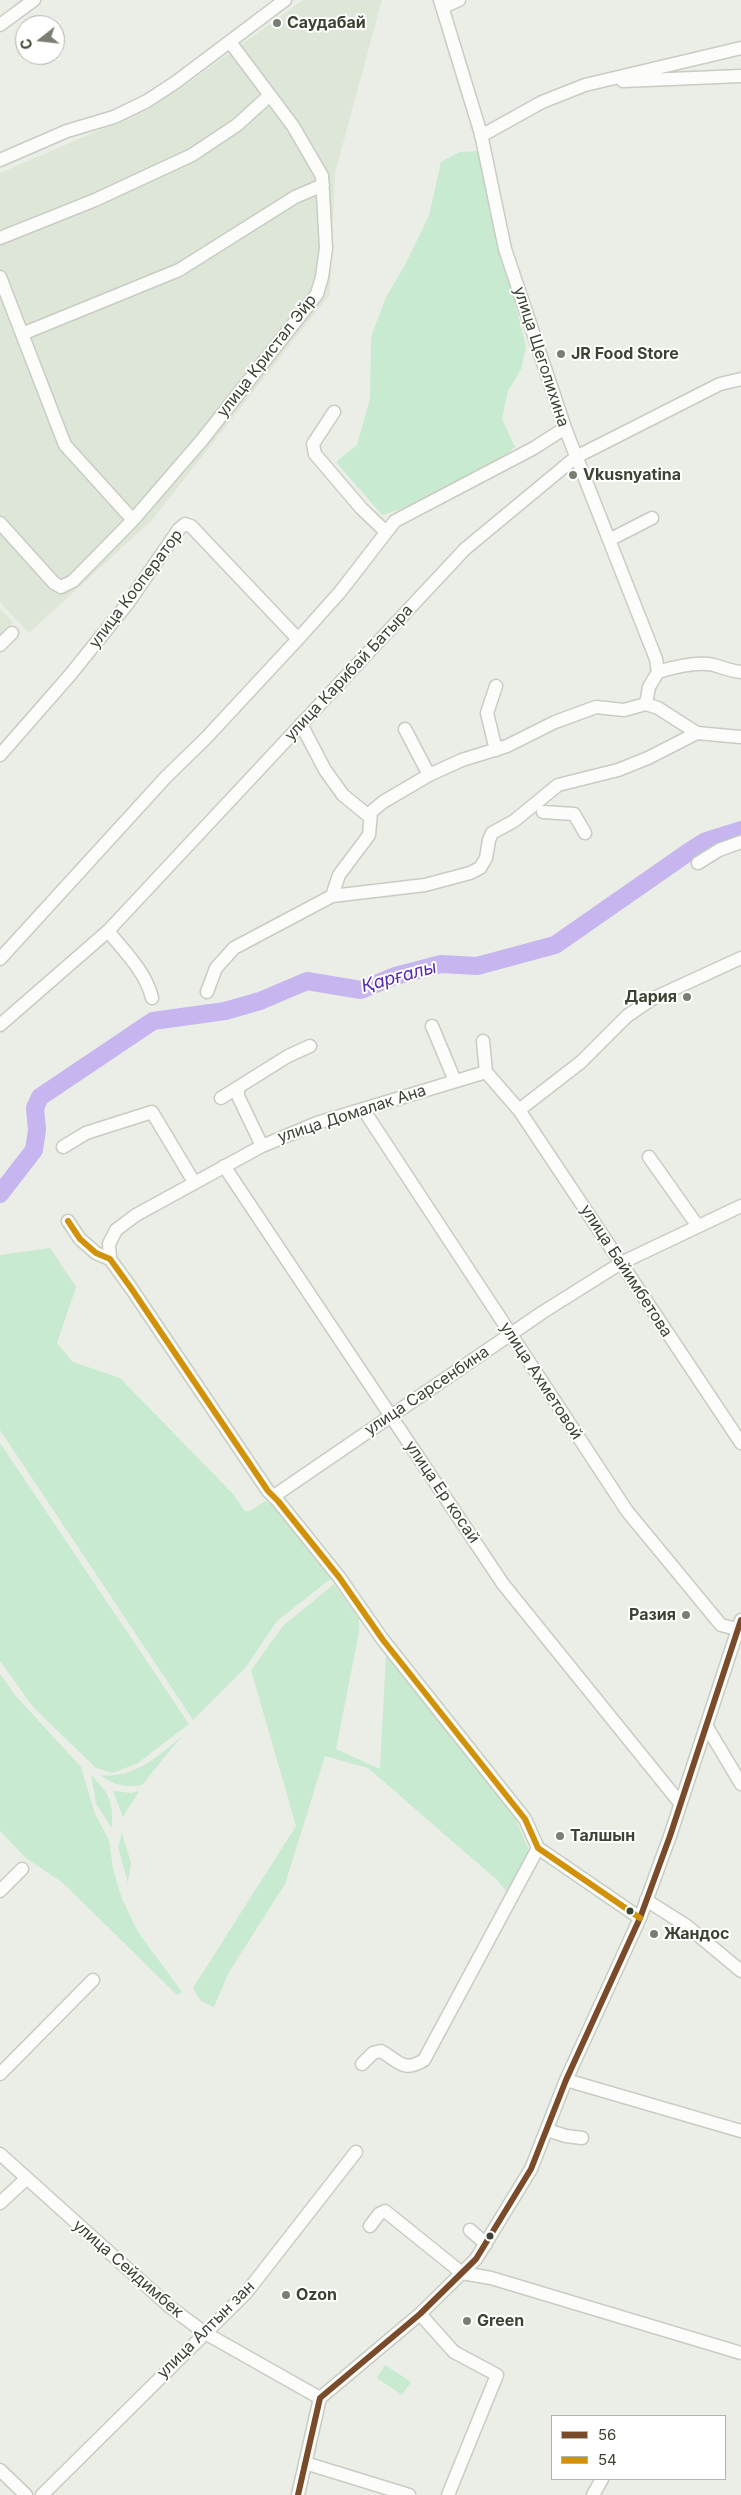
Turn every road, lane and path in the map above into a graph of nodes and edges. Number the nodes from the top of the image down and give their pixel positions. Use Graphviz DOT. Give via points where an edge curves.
graph roads {
  1 [pos="34,0"];
  2 [pos="285,0"];
  3 [pos="459,0"];
  4 [pos="441,4"];
  5 [pos="0,25"];
  6 [pos="230,42"];
  7 [pos="741,48"];
  8 [pos="741,76"];
  9 [pos="601,81"];
  10 [pos="270,95"];
  11 [pos="481,136"];
  12 [pos="0,160"];
  13 [pos="323,185"];
  14 [pos="0,238"];
  15 [pos="0,277"];
  16 [pos="22,334"];
  17 [pos="741,379"];
  18 [pos="334,412"];
  19 [pos="565,428"];
  20 [pos="576,457"];
  21 [pos="652,518"];
  22 [pos="133,520"];
  23 [pos="0,523"];
  24 [pos="386,532"];
  25 [pos="609,540"];
  26 [pos="12,633"];
  27 [pos="298,639"];
  28 [pos="0,645"];
  29 [pos="658,672"];
  30 [pos="741,672"];
  31 [pos="496,686"];
  32 [pos="646,704"];
  33 [pos="301,724"];
  34 [pos="405,729"];
  35 [pos="698,733"];
  36 [pos="741,737"];
  37 [pos="496,750"];
  38 [pos="0,755"];
  39 [pos="429,775"];
  40 [pos="542,810"];
  41 [pos="370,817"];
  42 [pos="585,833"];
  43 [pos="741,842"];
  44 [pos="698,863"];
  45 [pos="332,896"];
  46 [pos="108,931"];
  47 [pos="741,958"];
  48 [pos="0,959"];
  49 [pos="207,992"];
  50 [pos="152,998"];
  51 [pos="0,1025"];
  52 [pos="432,1026"];
  53 [pos="483,1041"];
  54 [pos="310,1046"];
  55 [pos="486,1072"];
  56 [pos="455,1081"];
  57 [pos="238,1089"];
  58 [pos="222,1098"];
  59 [pos="363,1109"];
  60 [pos="519,1110"];
  61 [pos="262,1146"];
  62 [pos="63,1147"];
  63 [pos="649,1157"];
  64 [pos="224,1166"];
  65 [pos="194,1182"];
  66 [pos="741,1206"];
  67 [pos="68,1221"];
  68 [pos="697,1225"];
  69 [pos="110,1259"];
  70 [pos="621,1263"];
  71 [pos="510,1335"];
  72 [pos="390,1415"];
  73 [pos="741,1443"];
  74 [pos="274,1496"];
  75 [pos="740,1626"];
  76 [pos="707,1727"];
  77 [pos="741,1784"];
  78 [pos="680,1803"];
  79 [pos="538,1848"];
  80 [pos="22,1869"];
  81 [pos="0,1891"];
  82 [pos="646,1900"];
  83 [pos="640,1918"];
  84 [pos="741,1971"];
  85 [pos="94,1980"];
  86 [pos="362,2064"];
  87 [pos="0,2074"];
  88 [pos="566,2080"];
  89 [pos="547,2130"];
  90 [pos="741,2130"];
  91 [pos="582,2138"];
  92 [pos="356,2152"];
  93 [pos="0,2154"];
  94 [pos="26,2179"];
  95 [pos="0,2203"];
  96 [pos="370,2226"];
  97 [pos="470,2230"];
  98 [pos="486,2244"];
  99 [pos="462,2273"];
  100 [pos="420,2314"];
  101 [pos="205,2333"];
  102 [pos="741,2353"];
  103 [pos="320,2398"];
  104 [pos="305,2463"];
  105 [pos="0,2470"];
  106 [pos="601,2480"];
  107 [pos="26,2495"];
  108 [pos="42,2495"];
  109 [pos="298,2495"];
  110 [pos="409,2495"];
  111 [pos="448,2495"];
  112 [pos="593,2495"];
  1 -- 5 [label="street"];
  2 -- 6 [label="street"];
  3 -- 4 [label="street"];
  4 -- 11 [label="street, улица Щеголихина"];
  6 -- 10 [label="street, улица Кристал Эйр"];
  6 -- 12 [label="street" via="147,101"];
  7 -- 9 [label="street"];
  8 -- 9 [label="street"];
  9 -- 11 [label="street" via="542,102"];
  10 -- 13 [label="street, улица Кристал Эйр" via="314,158"];
  10 -- 14 [label="street" via="237,125 192,154 95,200"];
  11 -- 19 [label="street, улица Щеголихина" via="505,249"];
  13 -- 16 [label="street" via="295,197 178,270"];
  13 -- 22 [label="street, улица Кристал Эйр" via="326,248 317,294 202,440"];
  15 -- 16 [label="street"];
  16 -- 22 [label="street" via="65,445"];
  17 -- 20 [label="street, улица Карибай Батыра" via="720,384"];
  18 -- 24 [label="street" via="313,444 315,454"];
  19 -- 20 [label="street, улица Щеголихина"];
  19 -- 24 [label="street" via="534,448 395,521"];
  20 -- 25 [label="street, улица Щеголихина"];
  20 -- 33 [label="street, улица Карибай Батыра" via="465,549"];
  21 -- 25 [label="street"];
  22 -- 23 [label="street, улица Кристал Эйр" via="73,581 61,587"];
  24 -- 27 [label="street" via="340,592"];
  25 -- 29 [label="street, улица Щеголихина" via="650,638"];
  26 -- 28 [label="street"];
  27 -- 38 [label="street, улица Кооператор" via="192,526 185,524 128,603"];
  27 -- 48 [label="street" via="166,777"];
  29 -- 30 [label="street" via="673,667 713,665"];
  29 -- 32 [label="street" via="649,687"];
  31 -- 37 [label="street" via="487,714"];
  32 -- 35 [label="street"];
  32 -- 37 [label="street" via="624,710 596,707"];
  33 -- 41 [label="street" via="325,770 343,795"];
  33 -- 46 [label="street, улица Карибай Батыра"];
  34 -- 39 [label="street"];
  35 -- 36 [label="street"];
  35 -- 40 [label="street" via="625,767 558,785"];
  37 -- 39 [label="street" via="462,760"];
  39 -- 41 [label="street" via="383,802 371,812"];
  40 -- 42 [label="street" via="574,814"];
  40 -- 45 [label="street" via="514,820 492,833 483,864 470,874 425,885"];
  41 -- 45 [label="street" via="369,835 338,875"];
  43 -- 44 [label="street"];
  45 -- 49 [label="street" via="234,948 216,968"];
  46 -- 50 [label="street" via="136,965 150,988"];
  46 -- 51 [label="street, улица Карибай Батыра"];
  47 -- 60 [label="street" via="652,999 627,1016 581,1062"];
  52 -- 56 [label="street"];
  53 -- 55 [label="street"];
  54 -- 57 [label="street" via="288,1056"];
  55 -- 56 [label="street, улица Домалак Ана"];
  55 -- 60 [label="street, улица Байимбетова"];
  56 -- 59 [label="street, улица Домалак Ана"];
  57 -- 58 [label="street"];
  57 -- 61 [label="street" via="238,1096"];
  59 -- 61 [label="street, улица Домалак Ана" via="317,1123"];
  59 -- 71 [label="street, улица Ахметовой"];
  60 -- 70 [label="street, улица Байимбетова"];
  61 -- 64 [label="street, улица Домалак Ана"];
  62 -- 65 [label="street" via="86,1133 152,1112"];
  63 -- 68 [label="street"];
  64 -- 65 [label="street, улица Домалак Ана"];
  64 -- 72 [label="street, улица Ер косай"];
  65 -- 69 [label="street, улица Домалак Ана" via="116,1230 109,1244"];
  66 -- 68 [label="street, улица Сарсенбина"];
  67 -- 69 [label="street" via="80,1239 96,1253"];
  68 -- 70 [label="street, улица Сарсенбина"];
  69 -- 74 [label="street"];
  70 -- 71 [label="street, улица Сарсенбина"];
  70 -- 73 [label="street, улица Байимбетова"];
  71 -- 72 [label="street, улица Сарсенбина"];
  71 -- 75 [label="street, улица Ахметовой" via="627,1511 721,1625"];
  72 -- 74 [label="street, улица Сарсенбина"];
  72 -- 78 [label="street, улица Ер косай" via="503,1584"];
  74 -- 79 [label="street" via="525,1818"];
  75 -- 76 [label="street"];
  76 -- 77 [label="street"];
  76 -- 78 [label="street"];
  78 -- 82 [label="street"];
  79 -- 83 [label="street"];
  79 -- 86 [label="street" via="424,2060 414,2066 402,2066 381,2051"];
  80 -- 81 [label="street"];
  82 -- 83 [label="street"];
  82 -- 84 [label="street" via="688,1926"];
  83 -- 88 [label="street"];
  85 -- 87 [label="street"];
  88 -- 89 [label="street"];
  88 -- 90 [label="street"];
  89 -- 91 [label="street"];
  89 -- 98 [label="street" via="531,2170"];
  92 -- 101 [label="street, улица Алтын зан" via="246,2293"];
  93 -- 94 [label="street, улица Сейдимбек"];
  94 -- 95 [label="street"];
  94 -- 101 [label="street, улица Сейдимбек" via="170,2307"];
  96 -- 99 [label="street" via="379,2214 386,2211"];
  97 -- 98 [label="street"];
  98 -- 99 [label="street"];
  99 -- 100 [label="street"];
  99 -- 102 [label="street" via="490,2278"];
  100 -- 103 [label="street"];
  100 -- 111 [label="street" via="454,2352 497,2375"];
  101 -- 103 [label="street, улица Сейдимбек"];
  101 -- 108 [label="street, улица Алтын зан"];
  103 -- 104 [label="street"];
  104 -- 109 [label="street"];
  104 -- 110 [label="street"];
  105 -- 107 [label="street"];
  106 -- 112 [label="street"];
}
